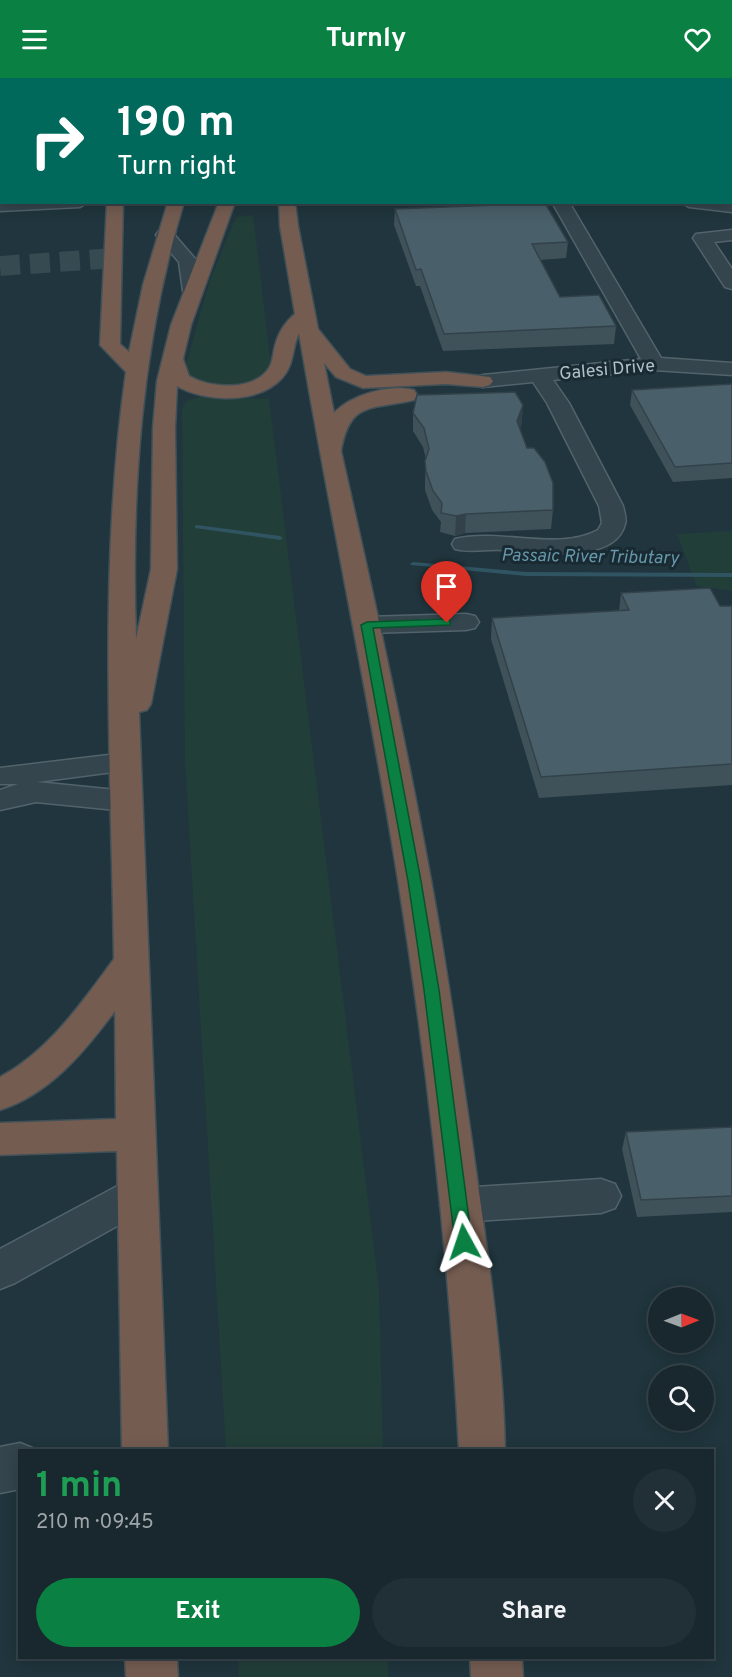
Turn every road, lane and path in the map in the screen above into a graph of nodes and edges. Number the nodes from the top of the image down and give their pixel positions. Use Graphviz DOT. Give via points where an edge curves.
graph roads {
  1 [pos="39,204"];
  2 [pos="115,204"];
  3 [pos="175,204"];
  4 [pos="226,204"];
  5 [pos="287,204"];
  6 [pos="561,204"];
  7 [pos="706,204"];
  8 [pos="0,206"];
  9 [pos="732,207"];
  10 [pos="165,235"];
  11 [pos="732,235"];
  12 [pos="732,283"];
  13 [pos="192,291"];
  14 [pos="307,323"];
  15 [pos="173,360"];
  16 [pos="654,364"];
  17 [pos="732,369"];
  18 [pos="136,370"];
  19 [pos="539,375"];
  20 [pos="483,381"];
  21 [pos="330,451"];
  22 [pos="464,544"];
  23 [pos="466,622"];
  24 [pos="367,625"];
  25 [pos="125,762"];
  26 [pos="0,778"];
  27 [pos="0,800"];
  28 [pos="126,801"];
  29 [pos="131,962"];
  30 [pos="0,1095"];
  31 [pos="136,1134"];
  32 [pos="0,1139"];
  33 [pos="137,1195"];
  34 [pos="601,1196"];
  35 [pos="460,1205"];
  36 [pos="0,1270"];
  37 [pos="146,1449"];
  38 [pos="482,1449"];
  39 [pos="18,1466"];
  40 [pos="0,1470"];
  41 [pos="151,1659"];
  42 [pos="496,1659"];
  43 [pos="152,1677"];
  44 [pos="497,1677"];
  1 -- 8 [label="street"];
  2 -- 18 [label="highway" via="110,345"];
  3 -- 10 [label="highway"];
  4 -- 13 [label="highway"];
  5 -- 14 [label="highway"];
  6 -- 16 [label="street"];
  7 -- 9 [label="street"];
  10 -- 13 [label="street" via="188,261"];
  10 -- 18 [label="highway"];
  11 -- 12 [label="street" via="702,238"];
  13 -- 15 [label="highway"];
  14 -- 15 [label="highway" via="289,331 275,374 256,386 228,391 198,389 180,379"];
  14 -- 20 [label="highway" via="337,368 352,379 379,383 446,378"];
  14 -- 21 [label="highway"];
  15 -- 25 [label="highway" via="164,411 164,568"];
  16 -- 17 [label="street, Galesi Drive"];
  16 -- 19 [label="street, Galesi Drive"];
  18 -- 25 [label="highway" via="122,574"];
  19 -- 20 [label="street, Galesi Drive"];
  19 -- 22 [label="street" via="558,403 611,507 614,527 605,537 576,545"];
  20 -- 21 [label="highway" via="448,391 365,403 339,420"];
  21 -- 24 [label="highway"];
  23 -- 24 [label="street"];
  24 -- 35 [label="highway" via="415,881"];
  25 -- 26 [label="street"];
  25 -- 28 [label="highway"];
  27 -- 28 [label="street" via="36,792"];
  28 -- 29 [label="highway"];
  29 -- 30 [label="highway" via="74,1039 39,1073"];
  29 -- 31 [label="highway"];
  31 -- 32 [label="highway"];
  31 -- 33 [label="highway"];
  33 -- 36 [label="street"];
  33 -- 37 [label="highway"];
  34 -- 35 [label="street"];
  35 -- 38 [label="highway"];
  39 -- 40 [label="street"];
  41 -- 43 [label="highway"];
  42 -- 44 [label="highway"];
}
